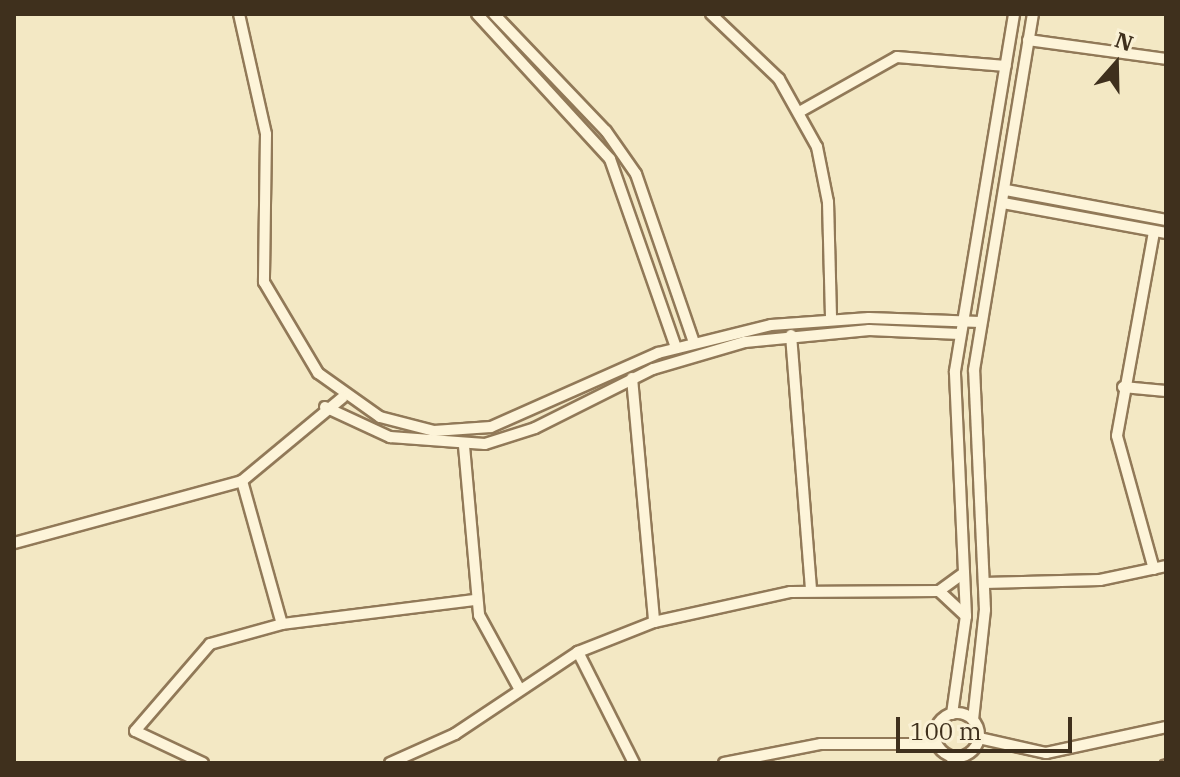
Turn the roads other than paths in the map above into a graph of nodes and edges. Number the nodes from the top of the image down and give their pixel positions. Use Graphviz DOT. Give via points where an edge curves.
graph roads {
  1 [pos="239,14"];
  2 [pos="477,14"];
  3 [pos="494,14"];
  4 [pos="711,14"];
  5 [pos="1014,14"];
  6 [pos="1033,14"];
  7 [pos="1028,40"];
  8 [pos="1166,59"];
  9 [pos="1006,66"];
  10 [pos="801,111"];
  11 [pos="1006,190"];
  12 [pos="1003,203"];
  13 [pos="1166,220"];
  14 [pos="1154,232"];
  15 [pos="1166,233"];
  16 [pos="831,319"];
  17 [pos="961,320"];
  18 [pos="980,322"];
  19 [pos="960,334"];
  20 [pos="791,335"];
  21 [pos="694,342"];
  22 [pos="676,347"];
  23 [pos="632,378"];
  24 [pos="1123,387"];
  25 [pos="1166,391"];
  26 [pos="343,397"];
  27 [pos="325,407"];
  28 [pos="464,446"];
  29 [pos="242,481"];
  30 [pos="14,543"];
  31 [pos="1166,566"];
  32 [pos="1154,569"];
  33 [pos="964,572"];
  34 [pos="984,583"];
  35 [pos="811,590"];
  36 [pos="939,591"];
  37 [pos="476,600"];
  38 [pos="966,616"];
  39 [pos="654,622"];
  40 [pos="282,624"];
  41 [pos="578,652"];
  42 [pos="519,688"];
  43 [pos="952,714"];
  44 [pos="973,720"];
  45 [pos="1166,727"];
  46 [pos="979,738"];
  47 [pos="936,744"];
  48 [pos="949,760"];
  49 [pos="203,763"];
  50 [pos="390,763"];
  51 [pos="634,763"];
  52 [pos="724,763"];
  1 -- 26 [label="street" via="266,134 264,282 311,363"];
  2 -- 22 [label="street" via="610,159"];
  3 -- 21 [label="street" via="606,131 636,174"];
  4 -- 10 [label="street"];
  5 -- 9 [label="street"];
  6 -- 7 [label="street"];
  7 -- 8 [label="street"];
  7 -- 11 [label="street"];
  9 -- 10 [label="street" via="897,57"];
  9 -- 17 [label="street"];
  10 -- 16 [label="street" via="826,183"];
  11 -- 12 [label="street"];
  11 -- 13 [label="street"];
  12 -- 14 [label="street"];
  12 -- 18 [label="street"];
  14 -- 15 [label="street"];
  14 -- 24 [label="street"];
  16 -- 17 [label="street"];
  16 -- 21 [label="street"];
  17 -- 18 [label="street"];
  17 -- 19 [label="street"];
  18 -- 34 [label="street" via="972,425"];
  19 -- 20 [label="street"];
  19 -- 33 [label="street" via="954,428"];
  20 -- 23 [label="street" via="700,353"];
  20 -- 35 [label="street"];
  21 -- 22 [label="street"];
  22 -- 26 [label="street" via="482,429 415,428"];
  23 -- 28 [label="street" via="535,428"];
  23 -- 39 [label="street"];
  24 -- 25 [label="street"];
  24 -- 32 [label="street" via="1120,462"];
  26 -- 27 [label="street"];
  27 -- 28 [label="street" via="390,437"];
  27 -- 29 [label="street"];
  28 -- 37 [label="street"];
  29 -- 30 [label="street"];
  29 -- 40 [label="street"];
  31 -- 32 [label="street"];
  32 -- 34 [label="street" via="1100,580"];
  33 -- 36 [label="street"];
  33 -- 38 [label="street"];
  34 -- 44 [label="street"];
  35 -- 36 [label="street"];
  35 -- 39 [label="street"];
  36 -- 38 [label="street"];
  37 -- 40 [label="street"];
  37 -- 42 [label="street" via="487,637"];
  38 -- 43 [label="street"];
  39 -- 41 [label="street"];
  40 -- 49 [label="street" via="202,650 135,731"];
  41 -- 42 [label="street"];
  41 -- 51 [label="street"];
  42 -- 50 [label="street" via="446,739"];
  43 -- 44 [label="street"];
  43 -- 47 [label="street" via="937,725"];
  44 -- 46 [label="street"];
  45 -- 46 [label="street" via="1046,753"];
  46 -- 48 [label="street" via="969,754"];
  47 -- 48 [label="street"];
  47 -- 52 [label="street" via="821,744"];
}
